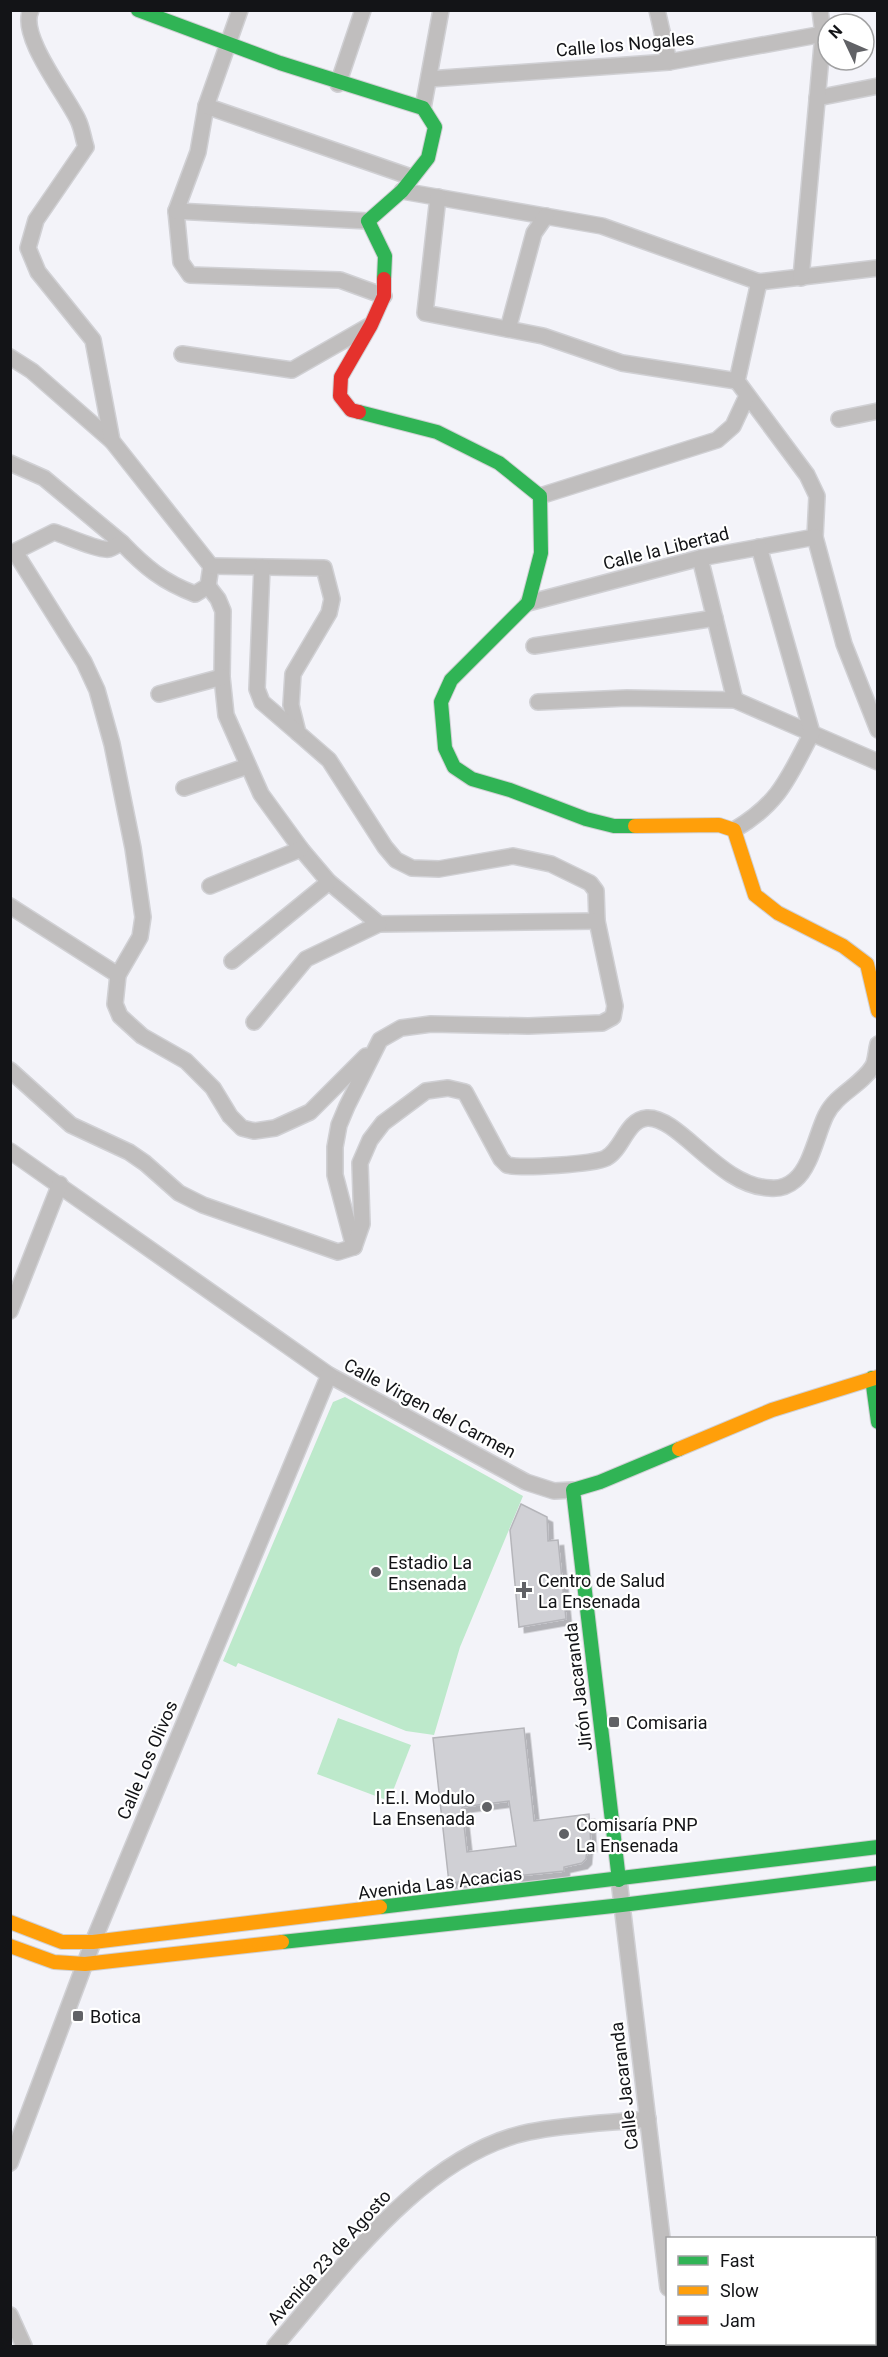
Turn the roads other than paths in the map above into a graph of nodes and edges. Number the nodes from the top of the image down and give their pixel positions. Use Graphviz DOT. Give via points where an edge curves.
graph roads {
  1 [pos="138,10"];
  2 [pos="240,10"];
  3 [pos="363,10"];
  4 [pos="441,10"];
  5 [pos="657,10"];
  6 [pos="30,13"];
  7 [pos="816,35"];
  8 [pos="228,46"];
  9 [pos="669,62"];
  10 [pos="819,72"];
  11 [pos="429,79"];
  12 [pos="338,84"];
  13 [pos="878,86"];
  14 [pos="817,98"];
  15 [pos="206,106"];
  16 [pos="423,108"];
  17 [pos="411,177"];
  18 [pos="402,191"];
  19 [pos="438,197"];
  20 [pos="176,211"];
  21 [pos="546,216"];
  22 [pos="368,221"];
  23 [pos="878,268"];
  24 [pos="801,278"];
  25 [pos="759,282"];
  26 [pos="384,296"];
  27 [pos="371,325"];
  28 [pos="508,329"];
  29 [pos="182,354"];
  30 [pos="10,357"];
  31 [pos="737,381"];
  32 [pos="747,396"];
  33 [pos="878,411"];
  34 [pos="839,419"];
  35 [pos="112,441"];
  36 [pos="10,463"];
  37 [pos="540,496"];
  38 [pos="815,537"];
  39 [pos="122,543"];
  40 [pos="759,546"];
  41 [pos="13,553"];
  42 [pos="700,558"];
  43 [pos="211,566"];
  44 [pos="262,567"];
  45 [pos="208,586"];
  46 [pos="528,603"];
  47 [pos="715,618"];
  48 [pos="534,646"];
  49 [pos="222,678"];
  50 [pos="159,694"];
  51 [pos="735,700"];
  52 [pos="538,702"];
  53 [pos="878,730"];
  54 [pos="298,733"];
  55 [pos="812,734"];
  56 [pos="878,762"];
  57 [pos="248,766"];
  58 [pos="184,788"];
  59 [pos="734,830"];
  60 [pos="301,849"];
  61 [pos="329,882"];
  62 [pos="210,886"];
  63 [pos="10,906"];
  64 [pos="597,921"];
  65 [pos="379,924"];
  66 [pos="232,961"];
  67 [pos="118,975"];
  68 [pos="878,1011"];
  69 [pos="254,1022"];
  70 [pos="380,1040"];
  71 [pos="878,1044"];
  72 [pos="10,1070"];
  73 [pos="10,1151"];
  74 [pos="60,1184"];
  75 [pos="354,1247"];
  76 [pos="10,1311"];
  77 [pos="328,1375"];
  78 [pos="875,1378"];
  79 [pos="878,1422"];
  80 [pos="573,1490"];
  81 [pos="878,1847"];
  82 [pos="878,1873"];
  83 [pos="619,1880"];
  84 [pos="622,1905"];
  85 [pos="10,1922"];
  86 [pos="93,1942"];
  87 [pos="10,1946"];
  88 [pos="85,1964"];
  89 [pos="648,2119"];
  90 [pos="10,2163"];
  91 [pos="666,2271"];
  92 [pos="10,2315"];
  93 [pos="24,2346"];
  94 [pos="274,2346"];
  1 -- 8 [label="street"];
  2 -- 8 [label="street"];
  3 -- 12 [label="street"];
  4 -- 11 [label="street"];
  5 -- 9 [label="street"];
  6 -- 35 [label="street" via="32,41 79,121 86,147 36,220 28,248 38,272 93,340"];
  7 -- 9 [label="street, Calle los Nogales"];
  8 -- 12 [label="street"];
  8 -- 15 [label="street"];
  9 -- 11 [label="street, Calle los Nogales"];
  10 -- 14 [label="street"];
  11 -- 16 [label="street"];
  12 -- 16 [label="street"];
  13 -- 14 [label="street"];
  14 -- 24 [label="street"];
  15 -- 17 [label="street"];
  15 -- 20 [label="street" via="198,152"];
  16 -- 17 [label="street" via="435,127 428,158"];
  17 -- 18 [label="street"];
  18 -- 19 [label="street"];
  18 -- 22 [label="street"];
  19 -- 21 [label="street"];
  19 -- 28 [label="street" via="424,313"];
  20 -- 22 [label="street"];
  20 -- 26 [label="street" via="181,262 190,276 340,280"];
  21 -- 25 [label="street" via="602,226"];
  21 -- 28 [label="street" via="534,233"];
  22 -- 26 [label="street" via="385,256"];
  23 -- 24 [label="street"];
  24 -- 25 [label="street"];
  25 -- 31 [label="street"];
  26 -- 27 [label="street"];
  27 -- 29 [label="street" via="292,370"];
  27 -- 37 [label="street" via="341,377 340,396 351,410 436,432 499,463"];
  28 -- 31 [label="street" via="543,336 622,363"];
  30 -- 35 [label="street" via="32,371"];
  31 -- 32 [label="street"];
  32 -- 37 [label="street" via="734,426 717,440"];
  32 -- 38 [label="street" via="807,475 817,496"];
  33 -- 34 [label="street"];
  35 -- 43 [label="street"];
  36 -- 39 [label="street" via="44,478"];
  37 -- 46 [label="street" via="541,553"];
  38 -- 40 [label="street, Calle la Libertad"];
  38 -- 53 [label="street" via="844,644"];
  39 -- 41 [label="street" via="108,549 94,548 54,532"];
  39 -- 45 [label="street" via="170,584 195,594"];
  40 -- 42 [label="street, Calle la Libertad"];
  40 -- 55 [label="street"];
  41 -- 67 [label="street" via="84,662 97,690 112,744 143,916 140,937"];
  42 -- 46 [label="street, Calle la Libertad"];
  42 -- 47 [label="street"];
  43 -- 44 [label="street"];
  43 -- 45 [label="street"];
  44 -- 54 [label="street" via="257,689 262,702"];
  44 -- 54 [label="street" via="324,568 332,598 329,614 293,674 291,705"];
  45 -- 49 [label="street" via="223,611"];
  46 -- 59 [label="street" via="451,680 441,702 445,748 454,767 472,779 614,826 719,825"];
  47 -- 48 [label="street"];
  47 -- 51 [label="street"];
  49 -- 50 [label="street"];
  49 -- 57 [label="street" via="226,715"];
  51 -- 52 [label="street" via="627,698"];
  51 -- 55 [label="street"];
  54 -- 64 [label="street" via="329,760 396,860 412,868 439,869 513,856 551,864 590,883 596,891"];
  55 -- 56 [label="street"];
  55 -- 59 [label="street" via="780,793 755,817"];
  57 -- 58 [label="street"];
  57 -- 60 [label="street" via="261,794"];
  59 -- 68 [label="street" via="755,895 778,913 843,946 867,964"];
  60 -- 61 [label="street"];
  60 -- 62 [label="street"];
  61 -- 65 [label="street"];
  61 -- 66 [label="street"];
  63 -- 67 [label="street"];
  64 -- 65 [label="street"];
  64 -- 70 [label="street" via="615,1006 613,1017 602,1023 528,1026 431,1024 401,1028"];
  65 -- 69 [label="street" via="306,959"];
  67 -- 70 [label="street" via="115,1004 120,1016 142,1036 186,1061 213,1088 242,1128 275,1128 310,1112"];
  70 -- 75 [label="street" via="339,1125 335,1147 335,1175"];
  71 -- 75 [label="street" via="874,1065 833,1104 807,1162 796,1179 779,1189 759,1188 739,1180 665,1122 654,1118 636,1122 605,1159 531,1168 507,1165 465,1092 448,1088 426,1091 383,1123 370,1140 360,1163 362,1224"];
  72 -- 75 [label="street" via="71,1125 129,1152 179,1193 338,1252"];
  73 -- 74 [label="street, Calle Virgen del Carmen"];
  74 -- 76 [label="street"];
  74 -- 77 [label="street, Calle Virgen del Carmen"];
  77 -- 80 [label="street, Calle Virgen del Carmen" via="526,1482 554,1491"];
  77 -- 86 [label="street, Calle Los Olivos"];
  78 -- 79 [label="street"];
  78 -- 80 [label="street, Calle Virgen del Carmen" via="772,1410"];
  80 -- 83 [label="street, Jirón Jacaranda"];
  81 -- 83 [label="street, Avenida Las Acacias"];
  82 -- 84 [label="street"];
  83 -- 84 [label="street, Calle Jacaranda"];
  83 -- 86 [label="street, Avenida Las Acacias"];
  84 -- 88 [label="street"];
  84 -- 89 [label="street, Calle Jacaranda"];
  85 -- 86 [label="street, Avenida Las Acacias" via="62,1942"];
  86 -- 88 [label="street, Calle Los Olivos"];
  87 -- 88 [label="street" via="54,1962"];
  88 -- 90 [label="street, Calle Los Olivos"];
  89 -- 91 [label="street, Calle Jacaranda"];
  89 -- 94 [label="street, Avenida 23 de Agosto" via="529,2132 458,2161 392,2214"];
  92 -- 93 [label="street"];
}
